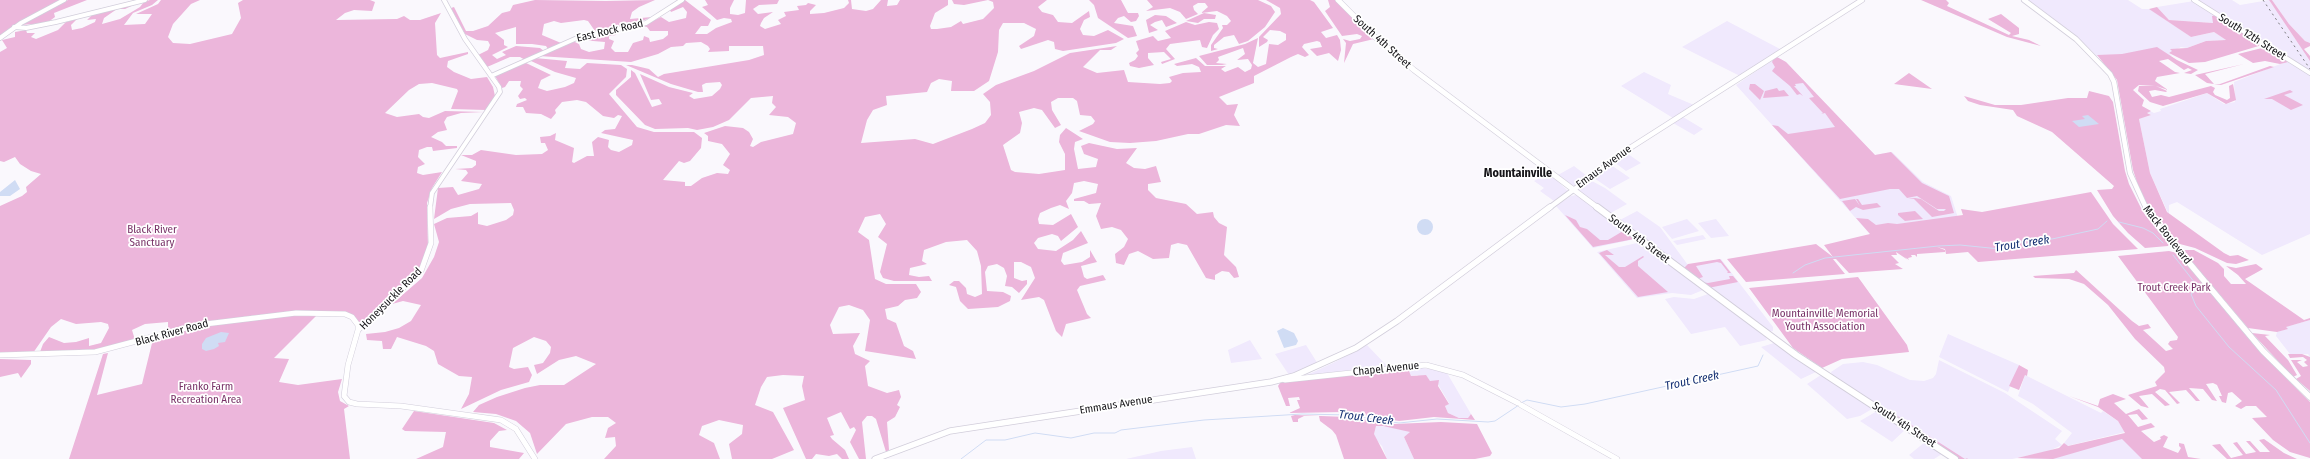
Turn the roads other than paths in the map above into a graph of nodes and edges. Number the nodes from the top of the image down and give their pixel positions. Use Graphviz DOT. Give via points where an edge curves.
graph roads {
  1 [pos="64,0"];
  2 [pos="145,0"];
  3 [pos="444,0"];
  4 [pos="682,0"];
  5 [pos="1338,0"];
  6 [pos="1862,0"];
  7 [pos="2024,0"];
  8 [pos="2194,0"];
  9 [pos="14,27"];
  10 [pos="0,38"];
  11 [pos="2310,73"];
  12 [pos="491,76"];
  13 [pos="1573,190"];
  14 [pos="358,330"];
  15 [pos="1356,348"];
  16 [pos="0,355"];
  17 [pos="1271,382"];
  18 [pos="2310,397"];
  19 [pos="535,459"];
  20 [pos="875,459"];
  21 [pos="1617,459"];
  22 [pos="1955,459"];
  1 -- 9 [label="street"];
  2 -- 9 [label="street" via="57,22 26,28"];
  3 -- 12 [label="street, Honeysuckle Road" via="465,39"];
  4 -- 12 [label="street, East Rock Road" via="646,22 577,38"];
  5 -- 13 [label="main road, South 4th Street" via="1398,57"];
  6 -- 13 [label="main road, Emaus Avenue" via="1630,148"];
  7 -- 18 [label="main road, Mack Boulevard" via="2080,42 2110,74 2114,82 2130,173 2146,208 2158,227 2258,346"];
  8 -- 11 [label="street, South 12th Street"];
  9 -- 10 [label="street"];
  12 -- 14 [label="street, Honeysuckle Road" via="499,87 499,95 438,182 431,197 428,219 431,243 424,266"];
  13 -- 15 [label="main road, Emaus Avenue" via="1397,321"];
  13 -- 22 [label="main road, South 4th Street" via="1772,338"];
  14 -- 16 [label="street, Black River Road" via="358,325 345,314 290,313 197,325 95,352"];
  14 -- 19 [label="street, Honeysuckle Road" via="346,376 344,396 349,402 401,406 501,420 516,429"];
  15 -- 17 [label="main road, Emmaus Avenue" via="1310,370"];
  17 -- 20 [label="main road, Emmaus Avenue" via="964,429 932,437"];
  17 -- 21 [label="street, Chapel Avenue" via="1426,365 1463,375"];
}
